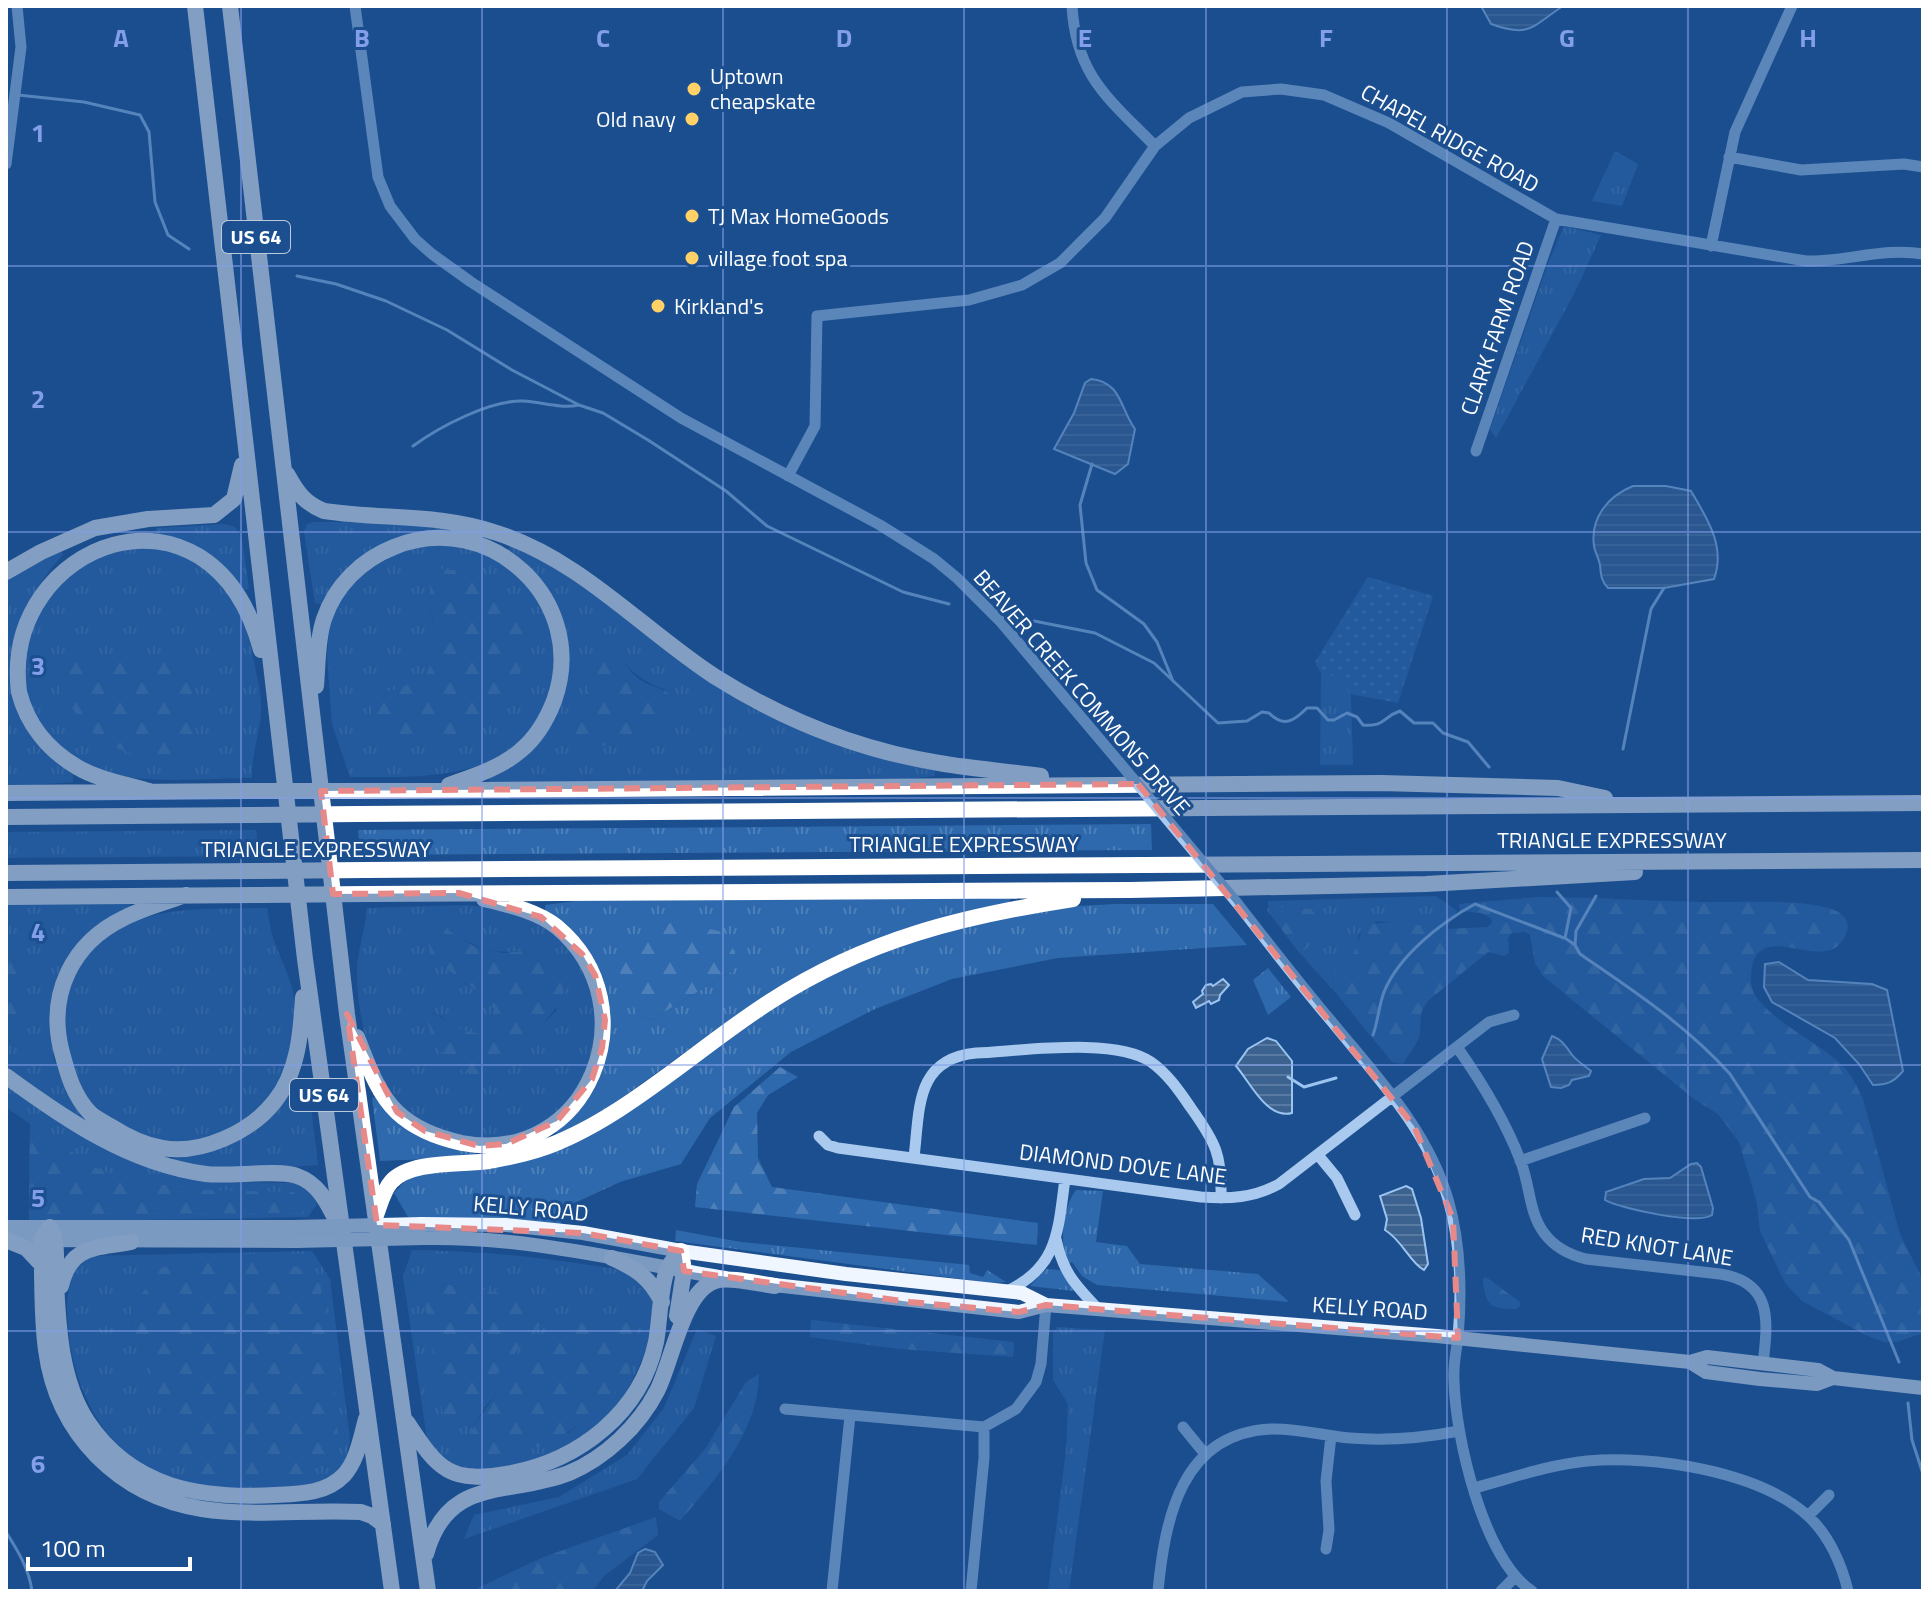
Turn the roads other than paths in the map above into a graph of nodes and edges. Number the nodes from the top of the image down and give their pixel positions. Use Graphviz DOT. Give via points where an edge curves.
graph roads {
  1 [pos="17,6"];
  2 [pos="195,6"];
  3 [pos="230,6"];
  4 [pos="355,6"];
  5 [pos="1072,6"];
  6 [pos="1792,6"];
  7 [pos="1155,146"];
  8 [pos="1729,157"];
  9 [pos="6,164"];
  10 [pos="1923,167"];
  11 [pos="1556,219"];
  12 [pos="1711,246"];
  13 [pos="1923,254"];
  14 [pos="245,443"];
  15 [pos="1476,451"];
  16 [pos="284,468"];
  17 [pos="788,476"];
  18 [pos="6,572"];
  19 [pos="274,698"];
  20 [pos="312,719"];
  21 [pos="1090,784"];
  22 [pos="437,790"];
  23 [pos="152,792"];
  24 [pos="6,793"];
  25 [pos="1923,803"];
  26 [pos="1637,804"];
  27 [pos="6,817"];
  28 [pos="1923,860"];
  29 [pos="1676,862"];
  30 [pos="6,873"];
  31 [pos="1130,890"];
  32 [pos="459,893"];
  33 [pos="186,895"];
  34 [pos="6,897"];
  35 [pos="305,959"];
  36 [pos="347,1014"];
  37 [pos="1514,1015"];
  38 [pos="1457,1047"];
  39 [pos="6,1076"];
  40 [pos="1392,1095"];
  41 [pos="1645,1118"];
  42 [pos="819,1136"];
  43 [pos="1318,1155"];
  44 [pos="914,1157"];
  45 [pos="1520,1161"];
  46 [pos="1065,1179"];
  47 [pos="1221,1198"];
  48 [pos="1355,1215"];
  49 [pos="376,1217"];
  50 [pos="6,1227"];
  51 [pos="423,1231"];
  52 [pos="342,1232"];
  53 [pos="295,1234"];
  54 [pos="49,1236"];
  55 [pos="1056,1239"];
  56 [pos="6,1240"];
  57 [pos="131,1242"];
  58 [pos="681,1251"];
  59 [pos="612,1258"];
  60 [pos="42,1265"];
  61 [pos="667,1269"];
  62 [pos="684,1271"];
  63 [pos="775,1286"];
  64 [pos="1005,1292"];
  65 [pos="59,1296"];
  66 [pos="662,1302"];
  67 [pos="1046,1305"];
  68 [pos="1099,1310"];
  69 [pos="1458,1338"];
  70 [pos="674,1345"];
  71 [pos="1690,1362"];
  72 [pos="1763,1364"];
  73 [pos="1833,1378"];
  74 [pos="1923,1388"];
  75 [pos="785,1409"];
  76 [pos="367,1414"];
  77 [pos="850,1416"];
  78 [pos="404,1418"];
  79 [pos="984,1427"];
  80 [pos="1183,1427"];
  81 [pos="1459,1431"];
  82 [pos="1331,1436"];
  83 [pos="1205,1454"];
  84 [pos="1474,1488"];
  85 [pos="1829,1495"];
  86 [pos="1808,1516"];
  87 [pos="383,1524"];
  88 [pos="1326,1549"];
  89 [pos="424,1563"];
  90 [pos="1515,1577"];
  91 [pos="392,1591"];
  92 [pos="428,1591"];
  93 [pos="832,1591"];
  94 [pos="971,1591"];
  95 [pos="1158,1591"];
  96 [pos="1501,1591"];
  97 [pos="1532,1591"];
  98 [pos="1848,1591"];
  1 -- 9 [label="street" via="21,47"];
  2 -- 14 [label="highway, US 64"];
  3 -- 16 [label="highway, US 64"];
  4 -- 17 [label="street, BEAVER CREEK COMMONS DRIVE" via="378,177 390,206 415,239 471,282 647,396"];
  5 -- 7 [label="street" via="1078,51 1096,86"];
  6 -- 8 [label="street" via="1735,132"];
  7 -- 11 [label="street, CHAPEL RIDGE ROAD" via="1189,118 1242,92 1309,92 1389,123"];
  7 -- 17 [label="street, CHAPEL RIDGE ROAD" via="1105,218 1060,263 1022,285 969,300 817,316 815,426"];
  8 -- 10 [label="street" via="1801,170"];
  8 -- 12 [label="street"];
  11 -- 12 [label="street, CHAPEL RIDGE ROAD"];
  11 -- 15 [label="street, CLARK FARM ROAD"];
  12 -- 13 [label="street, CHAPEL RIDGE ROAD" via="1821,261"];
  14 -- 18 [label="highway" via="234,499 214,515 95,528"];
  14 -- 19 [label="highway, US 64"];
  16 -- 20 [label="highway, US 64"];
  16 -- 21 [label="highway" via="298,494 324,511 435,518 499,533 539,550 712,674 821,731 936,763"];
  17 -- 40 [label="street, BEAVER CREEK COMMONS DRIVE, bridge" via="906,541 957,578 1000,621"];
  19 -- 23 [label="highway" via="256,632 237,594 197,556 159,542 121,541 90,549 57,569 29,606 17,642 17,683 26,713 44,740 79,768"];
  19 -- 35 [label="highway, US 64"];
  20 -- 22 [label="highway" via="324,619 355,571 379,553 423,538 471,541 498,552 537,585 548,605 561,651 557,690 540,728 523,749 485,772"];
  20 -- 36 [label="highway, US 64"];
  21 -- 22 [label="highway"];
  21 -- 26 [label="highway" via="1486,785 1558,788"];
  22 -- 23 [label="highway, bridge"];
  23 -- 24 [label="highway"];
  25 -- 26 [label="highway, TRIANGLE EXPRESSWAY"];
  26 -- 27 [label="highway, TRIANGLE EXPRESSWAY, bridge"];
  28 -- 29 [label="highway, TRIANGLE EXPRESSWAY"];
  29 -- 30 [label="highway, TRIANGLE EXPRESSWAY, bridge"];
  29 -- 31 [label="highway" via="1647,872 1426,884"];
  31 -- 32 [label="highway"];
  31 -- 49 [label="highway" via="986,913 922,929 861,953 771,1001 609,1115 559,1142 491,1160 406,1171 392,1180"];
  32 -- 33 [label="highway, bridge"];
  32 -- 36 [label="highway" via="541,917 557,926 589,965 605,1020 592,1079 576,1103 545,1128 506,1144 479,1146 436,1136 397,1112 382,1092"];
  33 -- 34 [label="highway"];
  33 -- 35 [label="highway" via="120,920 91,941 71,963 58,1000 58,1034 69,1082 91,1114 125,1135 163,1148 202,1146 234,1136 258,1120 277,1100 297,1056"];
  35 -- 52 [label="highway, US 64"];
  36 -- 49 [label="highway, US 64"];
  37 -- 38 [label="street, DIAMOND DOVE LANE" via="1489,1022"];
  38 -- 40 [label="street, DIAMOND DOVE LANE"];
  38 -- 45 [label="street, RED KNOT LANE" via="1498,1109"];
  39 -- 52 [label="highway" via="88,1132 146,1160 206,1174 295,1175 314,1184"];
  40 -- 43 [label="street, DIAMOND DOVE LANE"];
  40 -- 69 [label="street, BEAVER CREEK COMMONS DRIVE" via="1426,1147 1448,1199 1459,1255"];
  41 -- 45 [label="street"];
  42 -- 44 [label="street, DIAMOND DOVE LANE" via="838,1148"];
  43 -- 47 [label="street, DIAMOND DOVE LANE" via="1267,1190"];
  43 -- 48 [label="street"];
  44 -- 46 [label="street, DIAMOND DOVE LANE"];
  44 -- 47 [label="street" via="923,1090 932,1071 945,1061 976,1053 1105,1048 1152,1063 1174,1085 1219,1155"];
  45 -- 72 [label="street, RED KNOT LANE" via="1534,1215 1543,1231 1571,1255 1729,1276 1749,1285 1766,1316"];
  46 -- 47 [label="street, DIAMOND DOVE LANE"];
  46 -- 55 [label="street"];
  49 -- 78 [label="highway, US 64"];
  50 -- 54 [label="main road, KELLY ROAD"];
  51 -- 53 [label="main road, KELLY ROAD, bridge"];
  51 -- 58 [label="main road, KELLY ROAD" via="534,1227"];
  51 -- 59 [label="main road, KELLY ROAD"];
  52 -- 76 [label="highway, US 64"];
  53 -- 54 [label="main road, KELLY ROAD"];
  53 -- 57 [label="main road, KELLY ROAD"];
  54 -- 56 [label="main road, KELLY ROAD"];
  54 -- 57 [label="main road, KELLY ROAD"];
  54 -- 60 [label="highway"];
  54 -- 65 [label="highway"];
  55 -- 64 [label="street" via="1038,1272"];
  55 -- 68 [label="street" via="1069,1277"];
  56 -- 60 [label="highway" via="26,1248"];
  57 -- 65 [label="highway" via="98,1246 76,1256"];
  58 -- 61 [label="highway"];
  58 -- 62 [label="highway"];
  58 -- 64 [label="main road, KELLY ROAD"];
  59 -- 61 [label="main road, KELLY ROAD"];
  59 -- 66 [label="highway" via="640,1271"];
  60 -- 87 [label="highway" via="46,1351 55,1390 89,1450 114,1473 142,1491 202,1509 361,1512"];
  61 -- 62 [label="main road, KELLY ROAD"];
  61 -- 66 [label="highway"];
  62 -- 63 [label="main road, KELLY ROAD"];
  62 -- 70 [label="highway"];
  63 -- 67 [label="main road, KELLY ROAD" via="1019,1312"];
  63 -- 70 [label="highway" via="711,1282 689,1303"];
  64 -- 67 [label="main road, KELLY ROAD" via="1022,1293"];
  65 -- 76 [label="highway" via="67,1377 87,1422 116,1453 159,1481 216,1496 315,1491 343,1476"];
  66 -- 78 [label="highway" via="650,1363 625,1409 565,1457 494,1476 458,1475 433,1460"];
  67 -- 68 [label="main road, KELLY ROAD"];
  67 -- 79 [label="street" via="1036,1382 1016,1409"];
  68 -- 69 [label="main road, KELLY ROAD"];
  69 -- 71 [label="main road, KELLY ROAD"];
  69 -- 81 [label="street, BEAVER CREEK COMMONS DRIVE" via="1454,1377"];
  70 -- 89 [label="highway" via="657,1392 617,1443 571,1472 453,1505 432,1534"];
  71 -- 72 [label="main road, KELLY ROAD" via="1707,1357"];
  71 -- 73 [label="main road, KELLY ROAD" via="1706,1372 1760,1379 1817,1384"];
  72 -- 73 [label="main road, KELLY ROAD" via="1818,1370"];
  73 -- 74 [label="main road, KELLY ROAD"];
  75 -- 77 [label="street"];
  76 -- 87 [label="highway, US 64"];
  77 -- 79 [label="street"];
  77 -- 93 [label="street"];
  78 -- 89 [label="highway, US 64"];
  79 -- 94 [label="street"];
  80 -- 83 [label="street"];
  81 -- 82 [label="street" via="1392,1439"];
  81 -- 84 [label="street, BEAVER CREEK COMMONS DRIVE"];
  82 -- 83 [label="street" via="1259,1431"];
  82 -- 88 [label="street"];
  83 -- 95 [label="street" via="1171,1511"];
  84 -- 86 [label="street" via="1564,1464 1651,1460 1705,1469 1753,1485"];
  84 -- 90 [label="street, BEAVER CREEK COMMONS DRIVE" via="1493,1542"];
  85 -- 86 [label="street"];
  86 -- 98 [label="street" via="1832,1549"];
  87 -- 91 [label="highway, US 64"];
  89 -- 92 [label="highway, US 64"];
  90 -- 96 [label="street"];
  90 -- 97 [label="street, BEAVER CREEK COMMONS DRIVE"];
}
